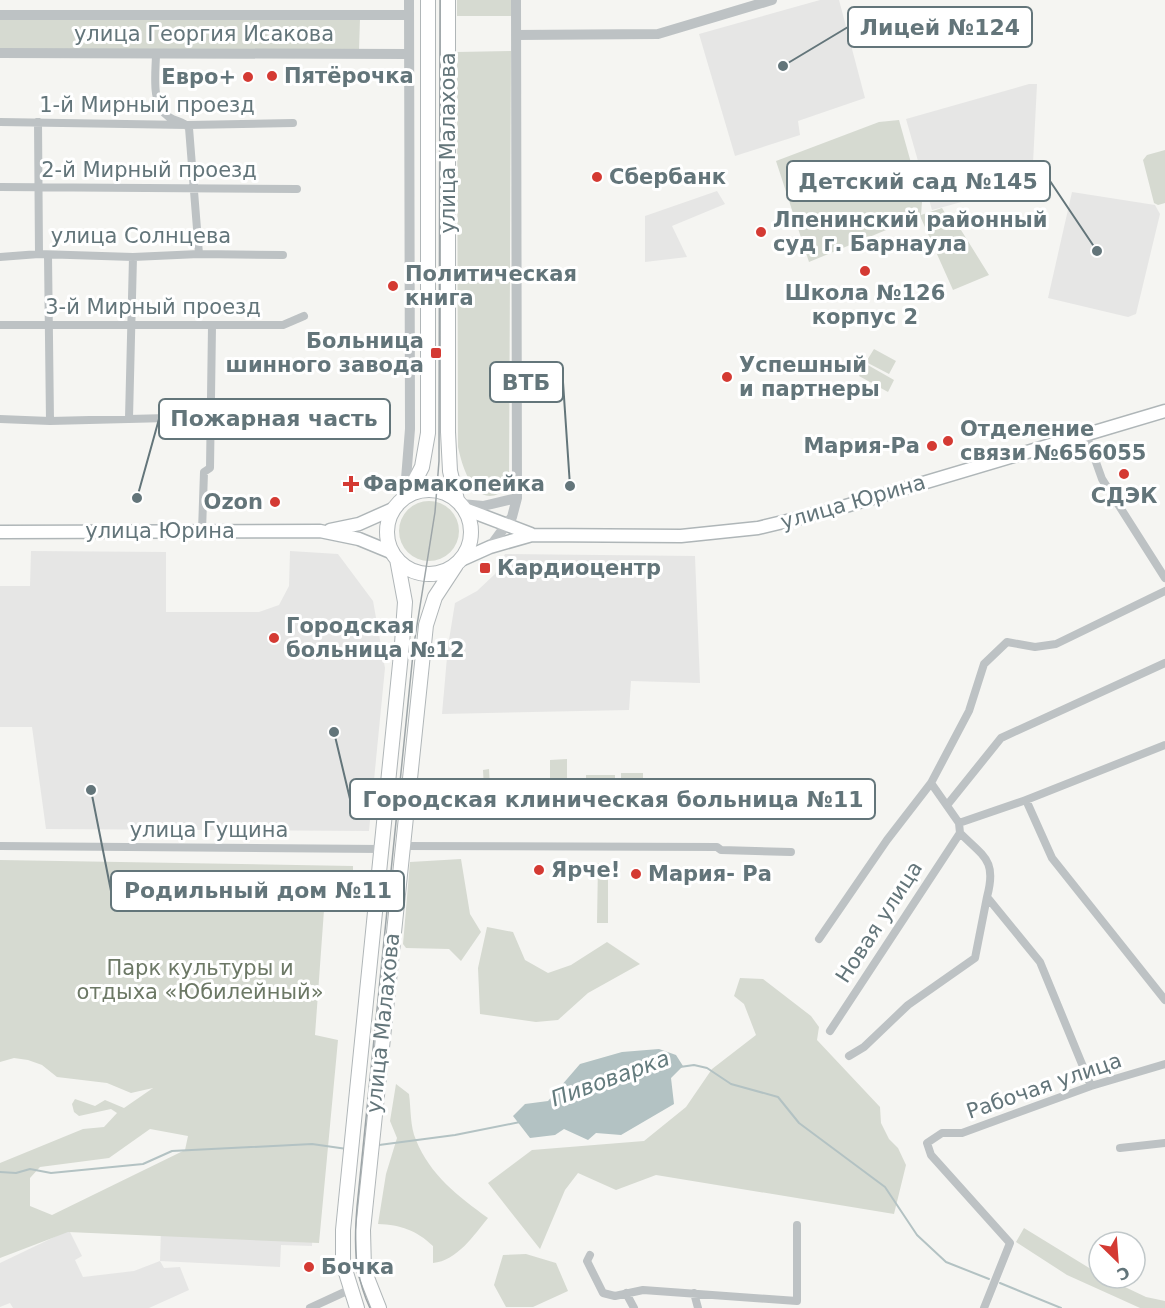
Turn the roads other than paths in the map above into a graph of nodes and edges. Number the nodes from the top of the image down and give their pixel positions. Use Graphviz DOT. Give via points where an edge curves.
graph roads {
  1 [pos="409,0"];
  2 [pos="428,0"];
  3 [pos="448,0"];
  4 [pos="516,0"];
  5 [pos="772,0"];
  6 [pos="0,15"];
  7 [pos="409,15"];
  8 [pos="516,35"];
  9 [pos="0,53"];
  10 [pos="156,53"];
  11 [pos="408,54"];
  12 [pos="0,122"];
  13 [pos="38,122"];
  14 [pos="293,123"];
  15 [pos="188,125"];
  16 [pos="0,187"];
  17 [pos="38,187"];
  18 [pos="196,189"];
  19 [pos="297,189"];
  20 [pos="199,254"];
  21 [pos="44,255"];
  22 [pos="283,255"];
  23 [pos="0,257"];
  24 [pos="133,257"];
  25 [pos="304,316"];
  26 [pos="49,324"];
  27 [pos="0,325"];
  28 [pos="132,325"];
  29 [pos="212,326"];
  30 [pos="1165,411"];
  31 [pos="286,415"];
  32 [pos="129,418"];
  33 [pos="211,418"];
  34 [pos="0,419"];
  35 [pos="50,420"];
  36 [pos="1086,434"];
  37 [pos="517,498"];
  38 [pos="401,501"];
  39 [pos="461,505"];
  40 [pos="507,526"];
  41 [pos="202,531"];
  42 [pos="320,531"];
  43 [pos="0,532"];
  44 [pos="532,535"];
  45 [pos="490,547"];
  46 [pos="395,556"];
  47 [pos="458,562"];
  48 [pos="1165,578"];
  49 [pos="1165,591"];
  50 [pos="1165,663"];
  51 [pos="1165,745"];
  52 [pos="932,783"];
  53 [pos="1026,800"];
  54 [pos="948,804"];
  55 [pos="959,823"];
  56 [pos="960,833"];
  57 [pos="0,846"];
  58 [pos="401,846"];
  59 [pos="381,849"];
  60 [pos="791,852"];
  61 [pos="987,897"];
  62 [pos="819,939"];
  63 [pos="1165,1000"];
  64 [pos="830,1031"];
  65 [pos="849,1056"];
  66 [pos="1165,1064"];
  67 [pos="1091,1086"];
  68 [pos="1165,1143"];
  69 [pos="1120,1148"];
  70 [pos="797,1225"];
  71 [pos="590,1255"];
  72 [pos="349,1290"];
  73 [pos="626,1293"];
  74 [pos="694,1293"];
  75 [pos="310,1308"];
  76 [pos="357,1308"];
  77 [pos="379,1308"];
  78 [pos="634,1308"];
  79 [pos="698,1308"];
  80 [pos="984,1308"];
  1 -- 7 [label="street"];
  2 -- 38 [label="main road, улица Малахова" via="428,433 422,467"];
  3 -- 39 [label="main road, улица Малахова" via="448,432 450,471"];
  4 -- 8 [label="street"];
  5 -- 8 [label="street" via="658,34"];
  6 -- 7 [label="street, улица Георгия Исакова"];
  7 -- 11 [label="street"];
  8 -- 37 [label="street"];
  9 -- 10 [label="street, улица Георгия Исакова"];
  10 -- 11 [label="street, улица Георгия Исакова"];
  10 -- 15 [label="street" via="159,103 169,118"];
  11 -- 38 [label="street" via="410,429"];
  12 -- 13 [label="street, 1-й Мирный проезд"];
  13 -- 15 [label="street, 1-й Мирный проезд"];
  13 -- 17 [label="street"];
  14 -- 15 [label="street, 1-й Мирный проезд"];
  15 -- 18 [label="street"];
  16 -- 17 [label="street, 2-й Мирный проезд"];
  17 -- 18 [label="street, 2-й Мирный проезд"];
  17 -- 21 [label="street"];
  18 -- 19 [label="street, 2-й Мирный проезд"];
  18 -- 20 [label="street"];
  20 -- 22 [label="street, улица Солнцева"];
  20 -- 24 [label="street, улица Солнцева"];
  21 -- 23 [label="street, улица Солнцева"];
  21 -- 24 [label="street, улица Солнцева"];
  21 -- 26 [label="street"];
  24 -- 28 [label="street"];
  25 -- 29 [label="street, 3-й Мирный проезд" via="284,325"];
  26 -- 27 [label="street, 3-й Мирный проезд"];
  26 -- 28 [label="street, 3-й Мирный проезд"];
  26 -- 35 [label="street"];
  28 -- 29 [label="street, 3-й Мирный проезд"];
  28 -- 32 [label="street"];
  29 -- 33 [label="street"];
  30 -- 36 [label="main road, улица Юрина"];
  31 -- 33 [label="street"];
  32 -- 33 [label="street"];
  32 -- 35 [label="street"];
  33 -- 41 [label="street"];
  34 -- 35 [label="street"];
  36 -- 44 [label="main road, улица Юрина" via="829,511 758,528 681,536"];
  36 -- 48 [label="street" via="1102,479"];
  37 -- 39 [label="street" via="483,506"];
  37 -- 40 [label="street"];
  38 -- 39 [label="main road" via="433,490"];
  38 -- 42 [label="main road, улица Юрина" via="359,524"];
  38 -- 46 [label="main road" via="387,530"];
  39 -- 40 [label="main road, улица Юрина"];
  39 -- 47 [label="main road" via="471,535"];
  40 -- 44 [label="main road, улица Юрина"];
  40 -- 45 [label="street"];
  41 -- 42 [label="main road, улица Юрина"];
  41 -- 43 [label="main road, улица Юрина"];
  42 -- 46 [label="main road, улица Юрина" via="359,539"];
  44 -- 45 [label="main road, улица Юрина"];
  45 -- 47 [label="main road, улица Юрина"];
  46 -- 47 [label="main road" via="407,568 425,574 441,572"];
  46 -- 59 [label="main road, улица Малахова" via="405,602"];
  47 -- 58 [label="main road, улица Малахова" via="435,597 426,625"];
  49 -- 52 [label="street" via="1056,644 1035,647 1007,642 984,664 969,711"];
  50 -- 54 [label="street" via="1001,738"];
  51 -- 53 [label="street"];
  52 -- 54 [label="street"];
  52 -- 62 [label="street" via="887,840"];
  53 -- 55 [label="street"];
  53 -- 63 [label="street" via="1052,858"];
  54 -- 55 [label="street"];
  55 -- 56 [label="street"];
  56 -- 61 [label="street" via="992,870"];
  56 -- 64 [label="street, Новая улица"];
  57 -- 59 [label="street, улица Гущина"];
  58 -- 60 [label="street" via="717,847"];
  58 -- 77 [label="main road, улица Малахова" via="363,1239 364,1270"];
  59 -- 72 [label="main road, улица Малахова" via="345,1206 343,1263"];
  61 -- 65 [label="street" via="975,958 908,1005 864,1047"];
  61 -- 67 [label="street" via="1040,962"];
  66 -- 67 [label="street, Рабочая улица"];
  67 -- 80 [label="street, Рабочая улица" via="962,1133 934,1136 927,1143 927,1148 1010,1243"];
  68 -- 69 [label="street"];
  70 -- 74 [label="street" via="797,1301"];
  71 -- 73 [label="street" via="587,1261 603,1293"];
  72 -- 75 [label="street"];
  72 -- 76 [label="main road, улица Малахова"];
  73 -- 74 [label="street"];
  73 -- 78 [label="street"];
  74 -- 79 [label="street"];
}
